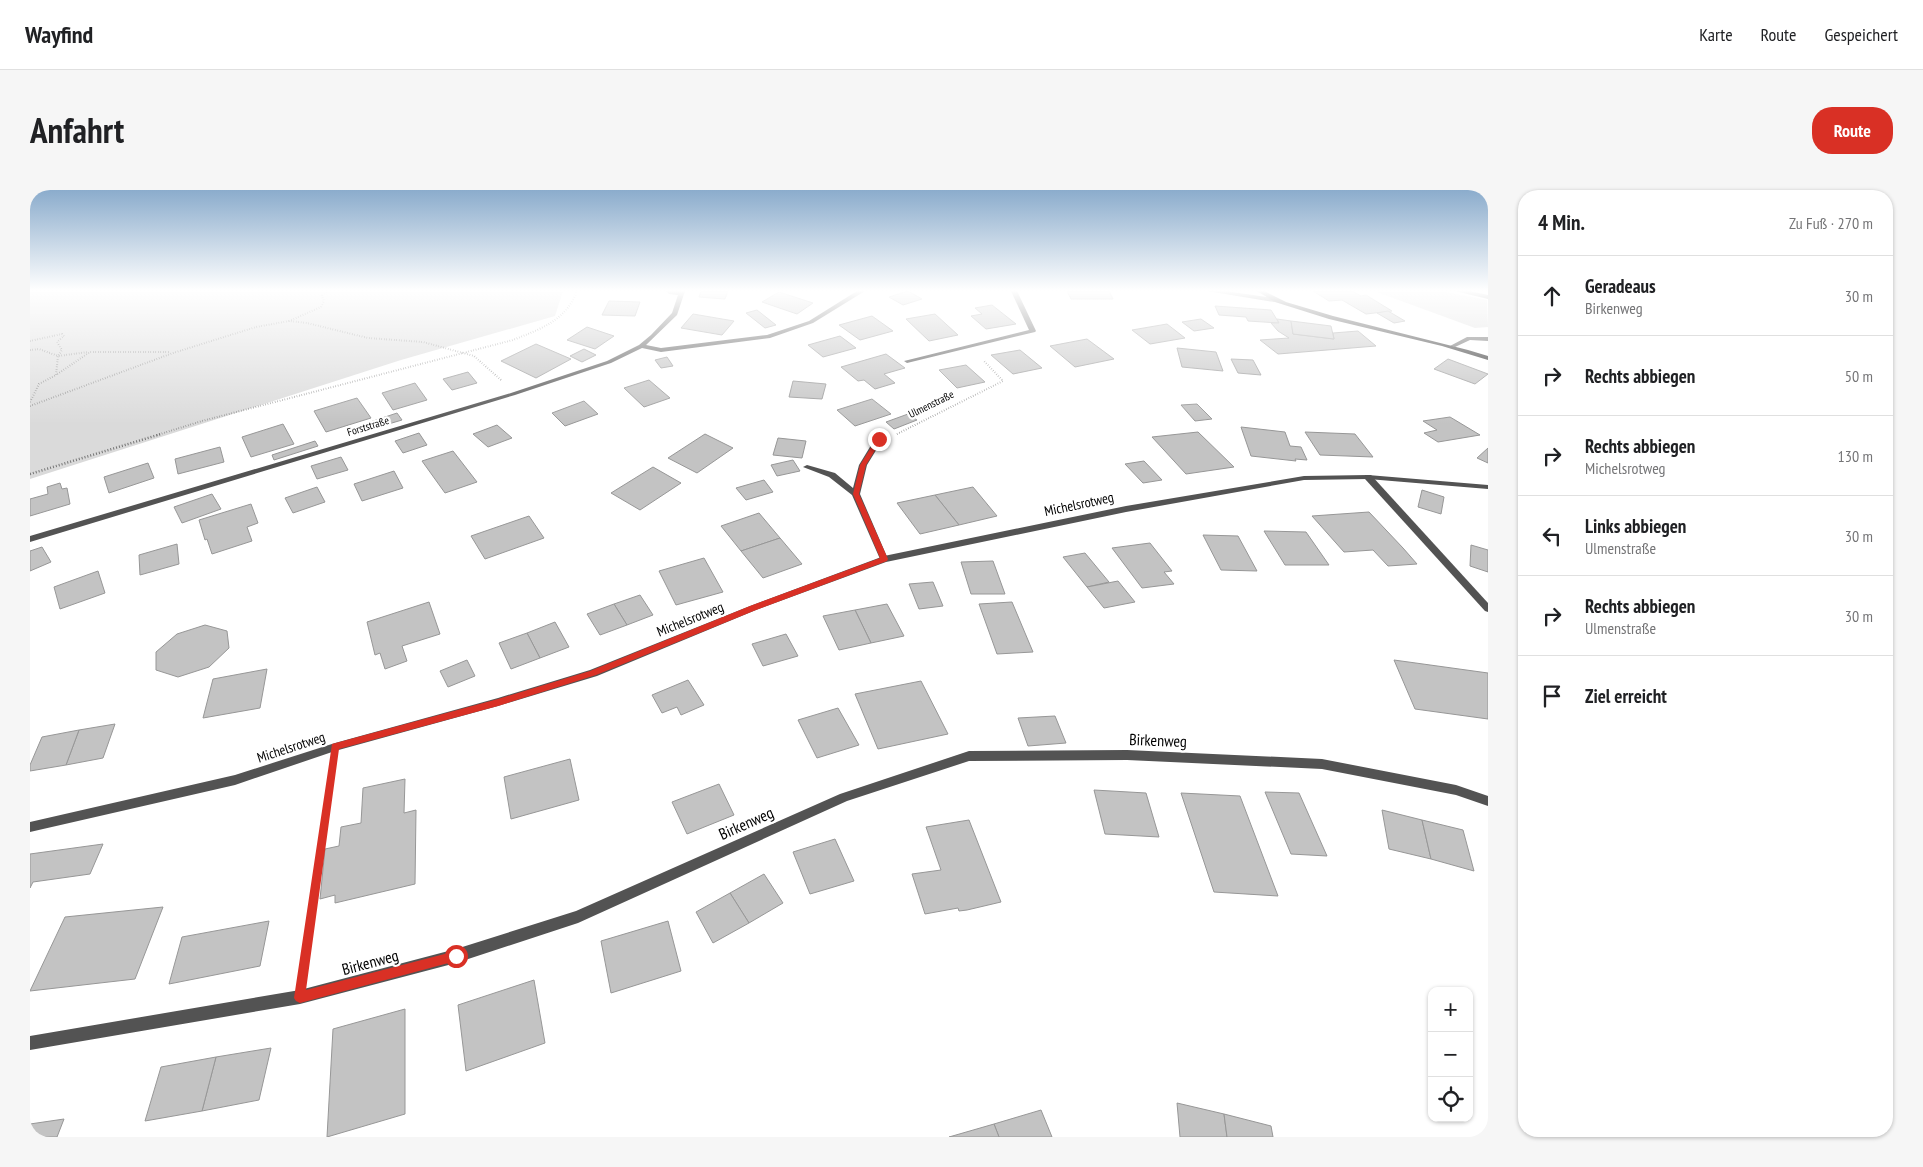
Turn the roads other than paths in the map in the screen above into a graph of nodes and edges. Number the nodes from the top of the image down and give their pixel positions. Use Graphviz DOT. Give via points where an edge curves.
graph roads {
  1 [pos="652,335"];
  2 [pos="773,335"];
  3 [pos="1015,335"];
  4 [pos="1403,335"];
  5 [pos="1488,339"];
  6 [pos="641,346"];
  7 [pos="1453,346"];
  8 [pos="1488,358"];
  9 [pos="907,361"];
  10 [pos="879,439"];
  11 [pos="807,467"];
  12 [pos="1368,476"];
  13 [pos="1488,487"];
  14 [pos="856,494"];
  15 [pos="30,538"];
  16 [pos="884,559"];
  17 [pos="1488,609"];
  18 [pos="1488,801"];
  19 [pos="30,827"];
  20 [pos="30,1043"];
  1 -- 6 [label="street, Forststraße"];
  2 -- 6 [label="street" via="661,350"];
  3 -- 9 [label="street"];
  4 -- 7 [label="street"];
  5 -- 7 [label="street" via="1469,338"];
  6 -- 15 [label="street, Forststraße" via="558,380"];
  7 -- 8 [label="street"];
  10 -- 14 [label="street" via="863,465"];
  11 -- 14 [label="street" via="832,475"];
  12 -- 13 [label="street, Michelsrotweg"];
  12 -- 16 [label="street, Michelsrotweg" via="1304,478 1154,504"];
  12 -- 17 [label="street"];
  14 -- 16 [label="street"];
  16 -- 19 [label="street, Michelsrotweg" via="593,673 335,747 235,780"];
  18 -- 20 [label="street, Birkenweg" via="1456,790 1322,764 1127,755 969,756 844,796 578,917 456,956 300,998"];
}
